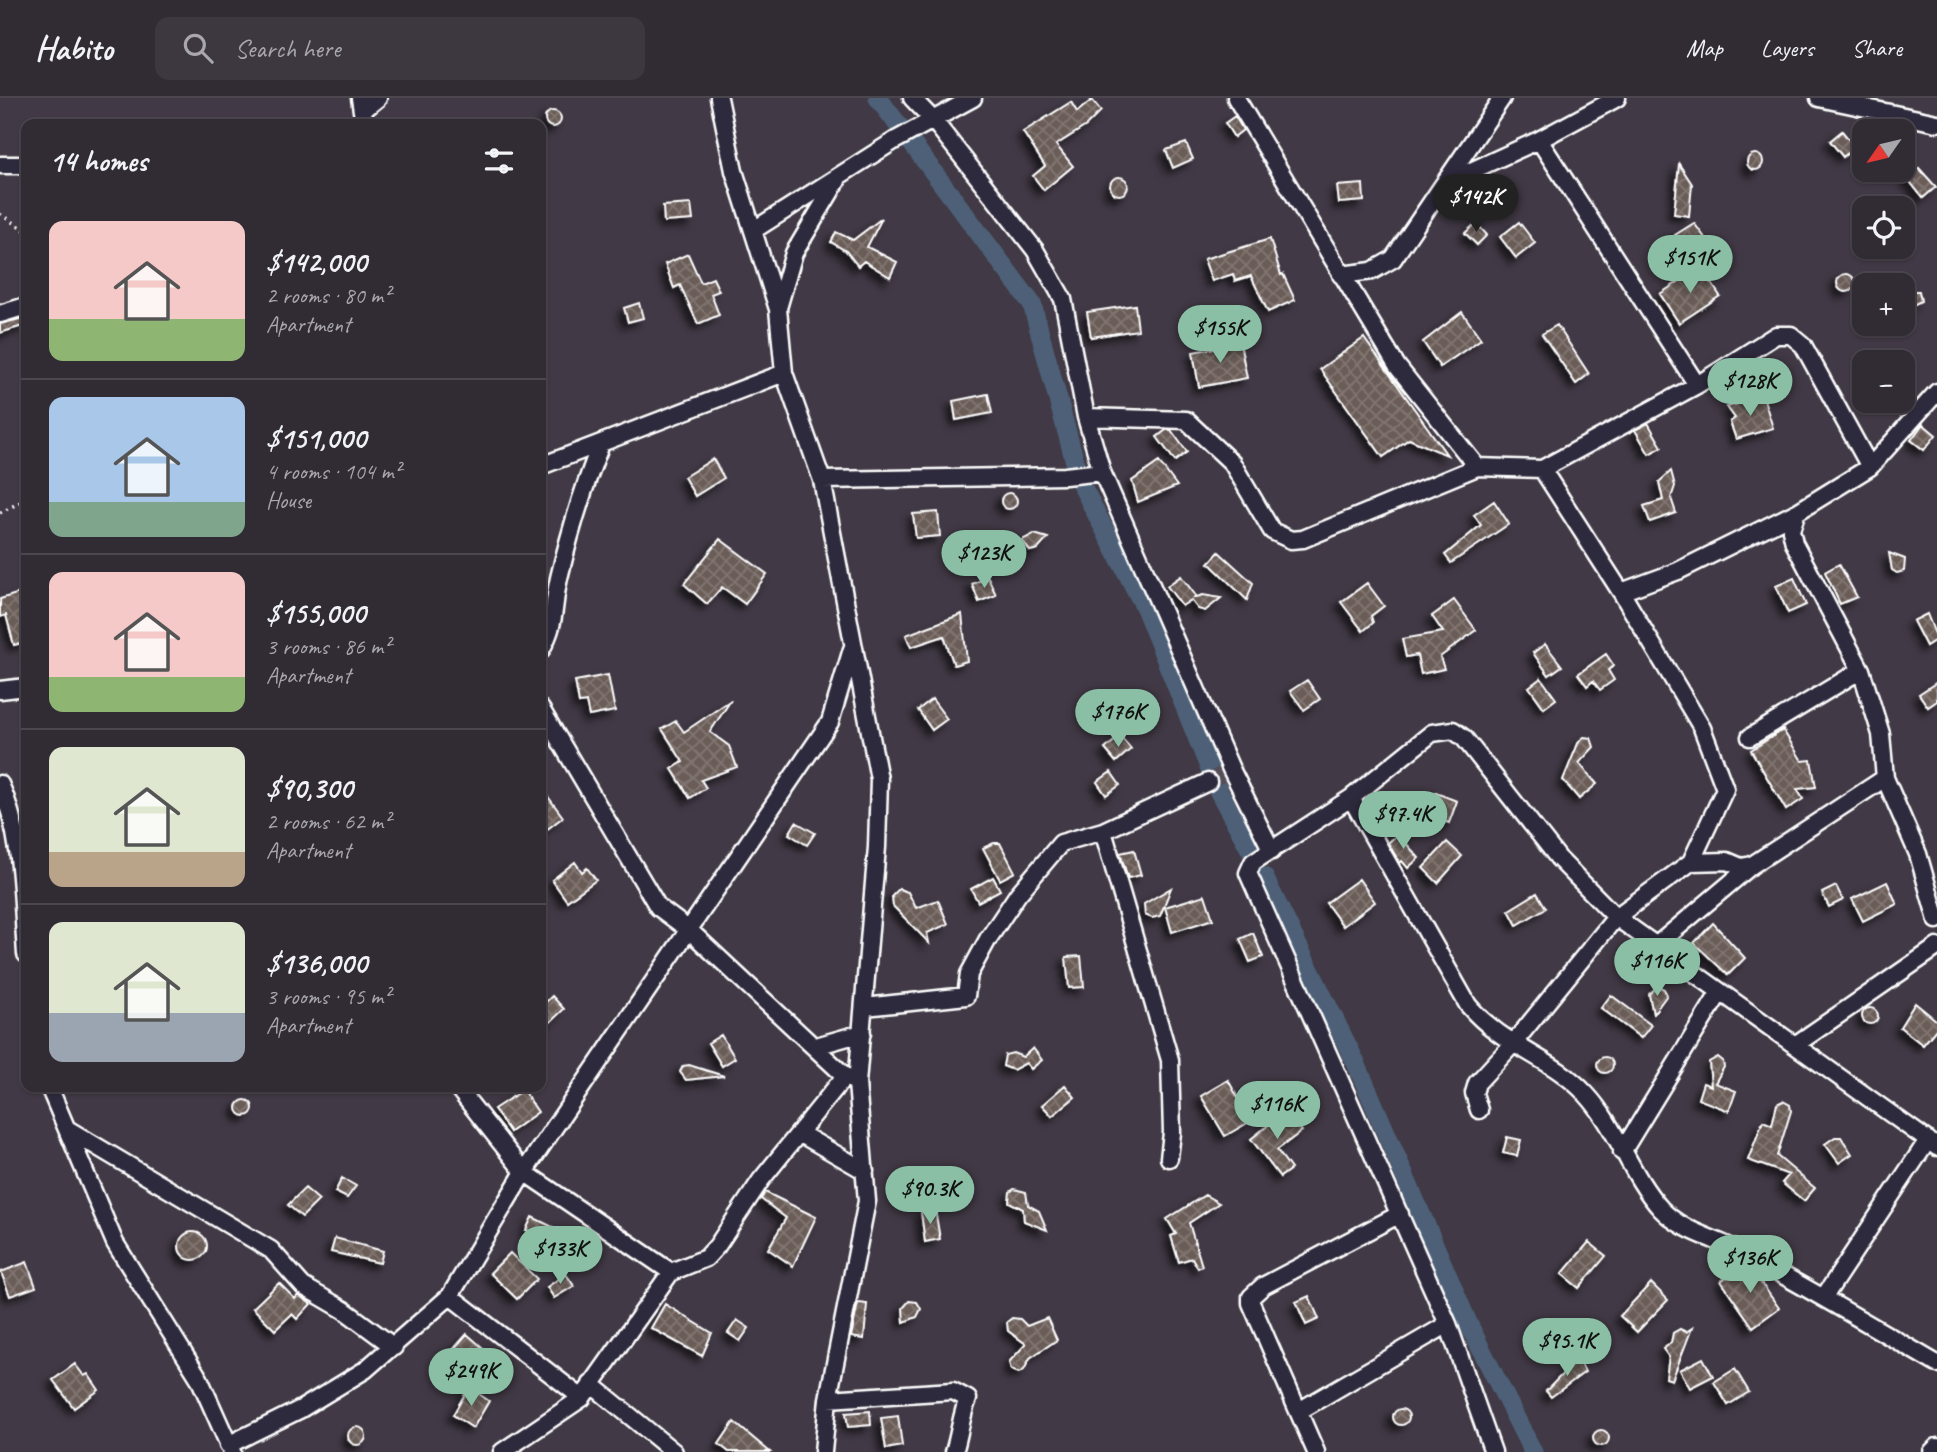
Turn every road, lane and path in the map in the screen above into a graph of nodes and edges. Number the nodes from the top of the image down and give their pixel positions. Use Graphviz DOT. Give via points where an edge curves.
graph roads {
  1 [pos="378,98"];
  2 [pos="719,98"];
  3 [pos="912,98"];
  4 [pos="972,98"];
  5 [pos="1236,98"];
  6 [pos="1502,98"];
  7 [pos="1617,98"];
  8 [pos="1819,98"];
  9 [pos="362,111"];
  10 [pos="934,121"];
  11 [pos="1937,123"];
  12 [pos="1539,140"];
  13 [pos="0,165"];
  14 [pos="21,165"];
  15 [pos="841,176"];
  16 [pos="1447,182"];
  17 [pos="0,214"];
  18 [pos="21,228"];
  19 [pos="754,230"];
  20 [pos="1340,275"];
  21 [pos="21,308"];
  22 [pos="778,309"];
  23 [pos="0,314"];
  24 [pos="784,373"];
  25 [pos="1697,385"];
  26 [pos="1937,392"];
  27 [pos="1086,417"];
  28 [pos="601,444"];
  29 [pos="546,464"];
  30 [pos="1477,467"];
  31 [pos="1870,467"];
  32 [pos="1542,469"];
  33 [pos="1102,472"];
  34 [pos="821,480"];
  35 [pos="21,502"];
  36 [pos="1797,512"];
  37 [pos="0,513"];
  38 [pos="1621,592"];
  39 [pos="546,640"];
  40 [pos="852,647"];
  41 [pos="1861,670"];
  42 [pos="21,688"];
  43 [pos="0,690"];
  44 [pos="546,718"];
  45 [pos="1750,737"];
  46 [pos="1885,778"];
  47 [pos="1208,782"];
  48 [pos="0,784"];
  49 [pos="1351,798"];
  50 [pos="1103,831"];
  51 [pos="1272,851"];
  52 [pos="1918,854"];
  53 [pos="1691,862"];
  54 [pos="1752,865"];
  55 [pos="1937,868"];
  56 [pos="21,889"];
  57 [pos="1616,917"];
  58 [pos="1937,920"];
  59 [pos="690,930"];
  60 [pos="1658,944"];
  61 [pos="1937,947"];
  62 [pos="1720,992"];
  63 [pos="865,1007"];
  64 [pos="862,1033"];
  65 [pos="1512,1045"];
  66 [pos="1795,1045"];
  67 [pos="816,1046"];
  68 [pos="851,1079"];
  69 [pos="51,1092"];
  70 [pos="461,1092"];
  71 [pos="1479,1110"];
  72 [pos="69,1130"];
  73 [pos="799,1133"];
  74 [pos="1932,1143"];
  75 [pos="1622,1152"];
  76 [pos="1170,1158"];
  77 [pos="865,1171"];
  78 [pos="524,1172"];
  79 [pos="1400,1214"];
  80 [pos="671,1272"];
  81 [pos="450,1296"];
  82 [pos="1824,1297"];
  83 [pos="1448,1324"];
  84 [pos="394,1347"];
  85 [pos="1937,1364"];
  86 [pos="586,1391"];
  87 [pos="828,1399"];
  88 [pos="1298,1411"];
  89 [pos="1937,1447"];
  90 [pos="230,1449"];
  91 [pos="502,1452"];
  92 [pos="674,1452"];
  93 [pos="823,1452"];
  94 [pos="954,1452"];
  95 [pos="1316,1452"];
  96 [pos="1493,1452"];
  97 [pos="1932,1452"];
  1 -- 9 [label="street"];
  2 -- 19 [label="street" via="734,171"];
  3 -- 10 [label="street"];
  4 -- 10 [label="street"];
  5 -- 20 [label="street"];
  6 -- 16 [label="street"];
  7 -- 12 [label="street"];
  8 -- 11 [label="street"];
  10 -- 15 [label="street"];
  10 -- 27 [label="street" via="1052,275 1068,317"];
  12 -- 16 [label="street"];
  12 -- 25 [label="street"];
  13 -- 14 [label="street"];
  15 -- 19 [label="street"];
  15 -- 22 [label="street" via="793,253"];
  16 -- 20 [label="street" via="1393,259 1372,271"];
  17 -- 18 [label="path"];
  19 -- 22 [label="street"];
  20 -- 30 [label="street" via="1398,366"];
  21 -- 23 [label="street"];
  22 -- 24 [label="street"];
  24 -- 28 [label="street"];
  24 -- 34 [label="street"];
  25 -- 31 [label="street" via="1776,335 1791,335 1803,345"];
  25 -- 32 [label="street"];
  26 -- 31 [label="street"];
  27 -- 30 [label="street" via="1186,420 1232,463 1272,531 1291,540"];
  27 -- 33 [label="street"];
  28 -- 29 [label="street"];
  28 -- 39 [label="street" via="570,535"];
  30 -- 32 [label="street"];
  31 -- 36 [label="street"];
  32 -- 38 [label="street"];
  33 -- 34 [label="street"];
  33 -- 51 [label="street" via="1231,769"];
  34 -- 40 [label="street"];
  35 -- 37 [label="path"];
  36 -- 38 [label="street" via="1678,571"];
  36 -- 41 [label="street" via="1791,530 1799,557"];
  38 -- 53 [label="street" via="1702,728 1726,789"];
  40 -- 59 [label="street" via="830,722"];
  40 -- 63 [label="street" via="879,779"];
  41 -- 45 [label="street"];
  41 -- 46 [label="street" via="1881,734"];
  42 -- 43 [label="street"];
  44 -- 59 [label="street" via="643,886 658,906"];
  46 -- 52 [label="street"];
  46 -- 54 [label="street"];
  47 -- 50 [label="street"];
  48 -- 56 [label="street" via="11,819"];
  49 -- 51 [label="street"];
  49 -- 57 [label="street" via="1433,733 1452,730 1464,738 1559,859"];
  49 -- 65 [label="street" via="1468,1005"];
  50 -- 63 [label="street" via="1061,843 1024,887 969,974 966,996"];
  50 -- 76 [label="street" via="1170,1060"];
  51 -- 79 [label="street" via="1253,862 1249,878"];
  52 -- 55 [label="street"];
  52 -- 58 [label="street"];
  53 -- 54 [label="street"];
  53 -- 57 [label="street"];
  54 -- 60 [label="street"];
  57 -- 60 [label="street"];
  57 -- 65 [label="street"];
  59 -- 67 [label="street"];
  59 -- 78 [label="street"];
  60 -- 62 [label="street"];
  61 -- 66 [label="street"];
  62 -- 66 [label="street"];
  62 -- 75 [label="street"];
  63 -- 64 [label="street"];
  64 -- 67 [label="street"];
  64 -- 68 [label="street"];
  65 -- 71 [label="street" via="1477,1083"];
  65 -- 75 [label="street" via="1586,1093"];
  66 -- 74 [label="street"];
  67 -- 68 [label="street"];
  68 -- 73 [label="street"];
  68 -- 77 [label="street"];
  69 -- 72 [label="street"];
  70 -- 78 [label="street"];
  72 -- 84 [label="street" via="271,1250 303,1286"];
  72 -- 90 [label="street" via="115,1243 199,1378"];
  73 -- 77 [label="street"];
  73 -- 80 [label="street" via="706,1258"];
  74 -- 82 [label="street"];
  75 -- 82 [label="street" via="1660,1208 1681,1226 1736,1249"];
  77 -- 87 [label="street" via="865,1224"];
  78 -- 80 [label="street"];
  78 -- 81 [label="street"];
  79 -- 83 [label="street"];
  79 -- 88 [label="street" via="1263,1286 1251,1297"];
  80 -- 86 [label="street"];
  81 -- 84 [label="street"];
  81 -- 86 [label="street"];
  82 -- 85 [label="street"];
  83 -- 88 [label="street"];
  83 -- 96 [label="street"];
  84 -- 90 [label="street" via="365,1370"];
  86 -- 91 [label="street"];
  86 -- 92 [label="street"];
  87 -- 93 [label="street"];
  87 -- 94 [label="street" via="962,1394 968,1399"];
  88 -- 95 [label="street"];
  89 -- 97 [label="street"];
}
